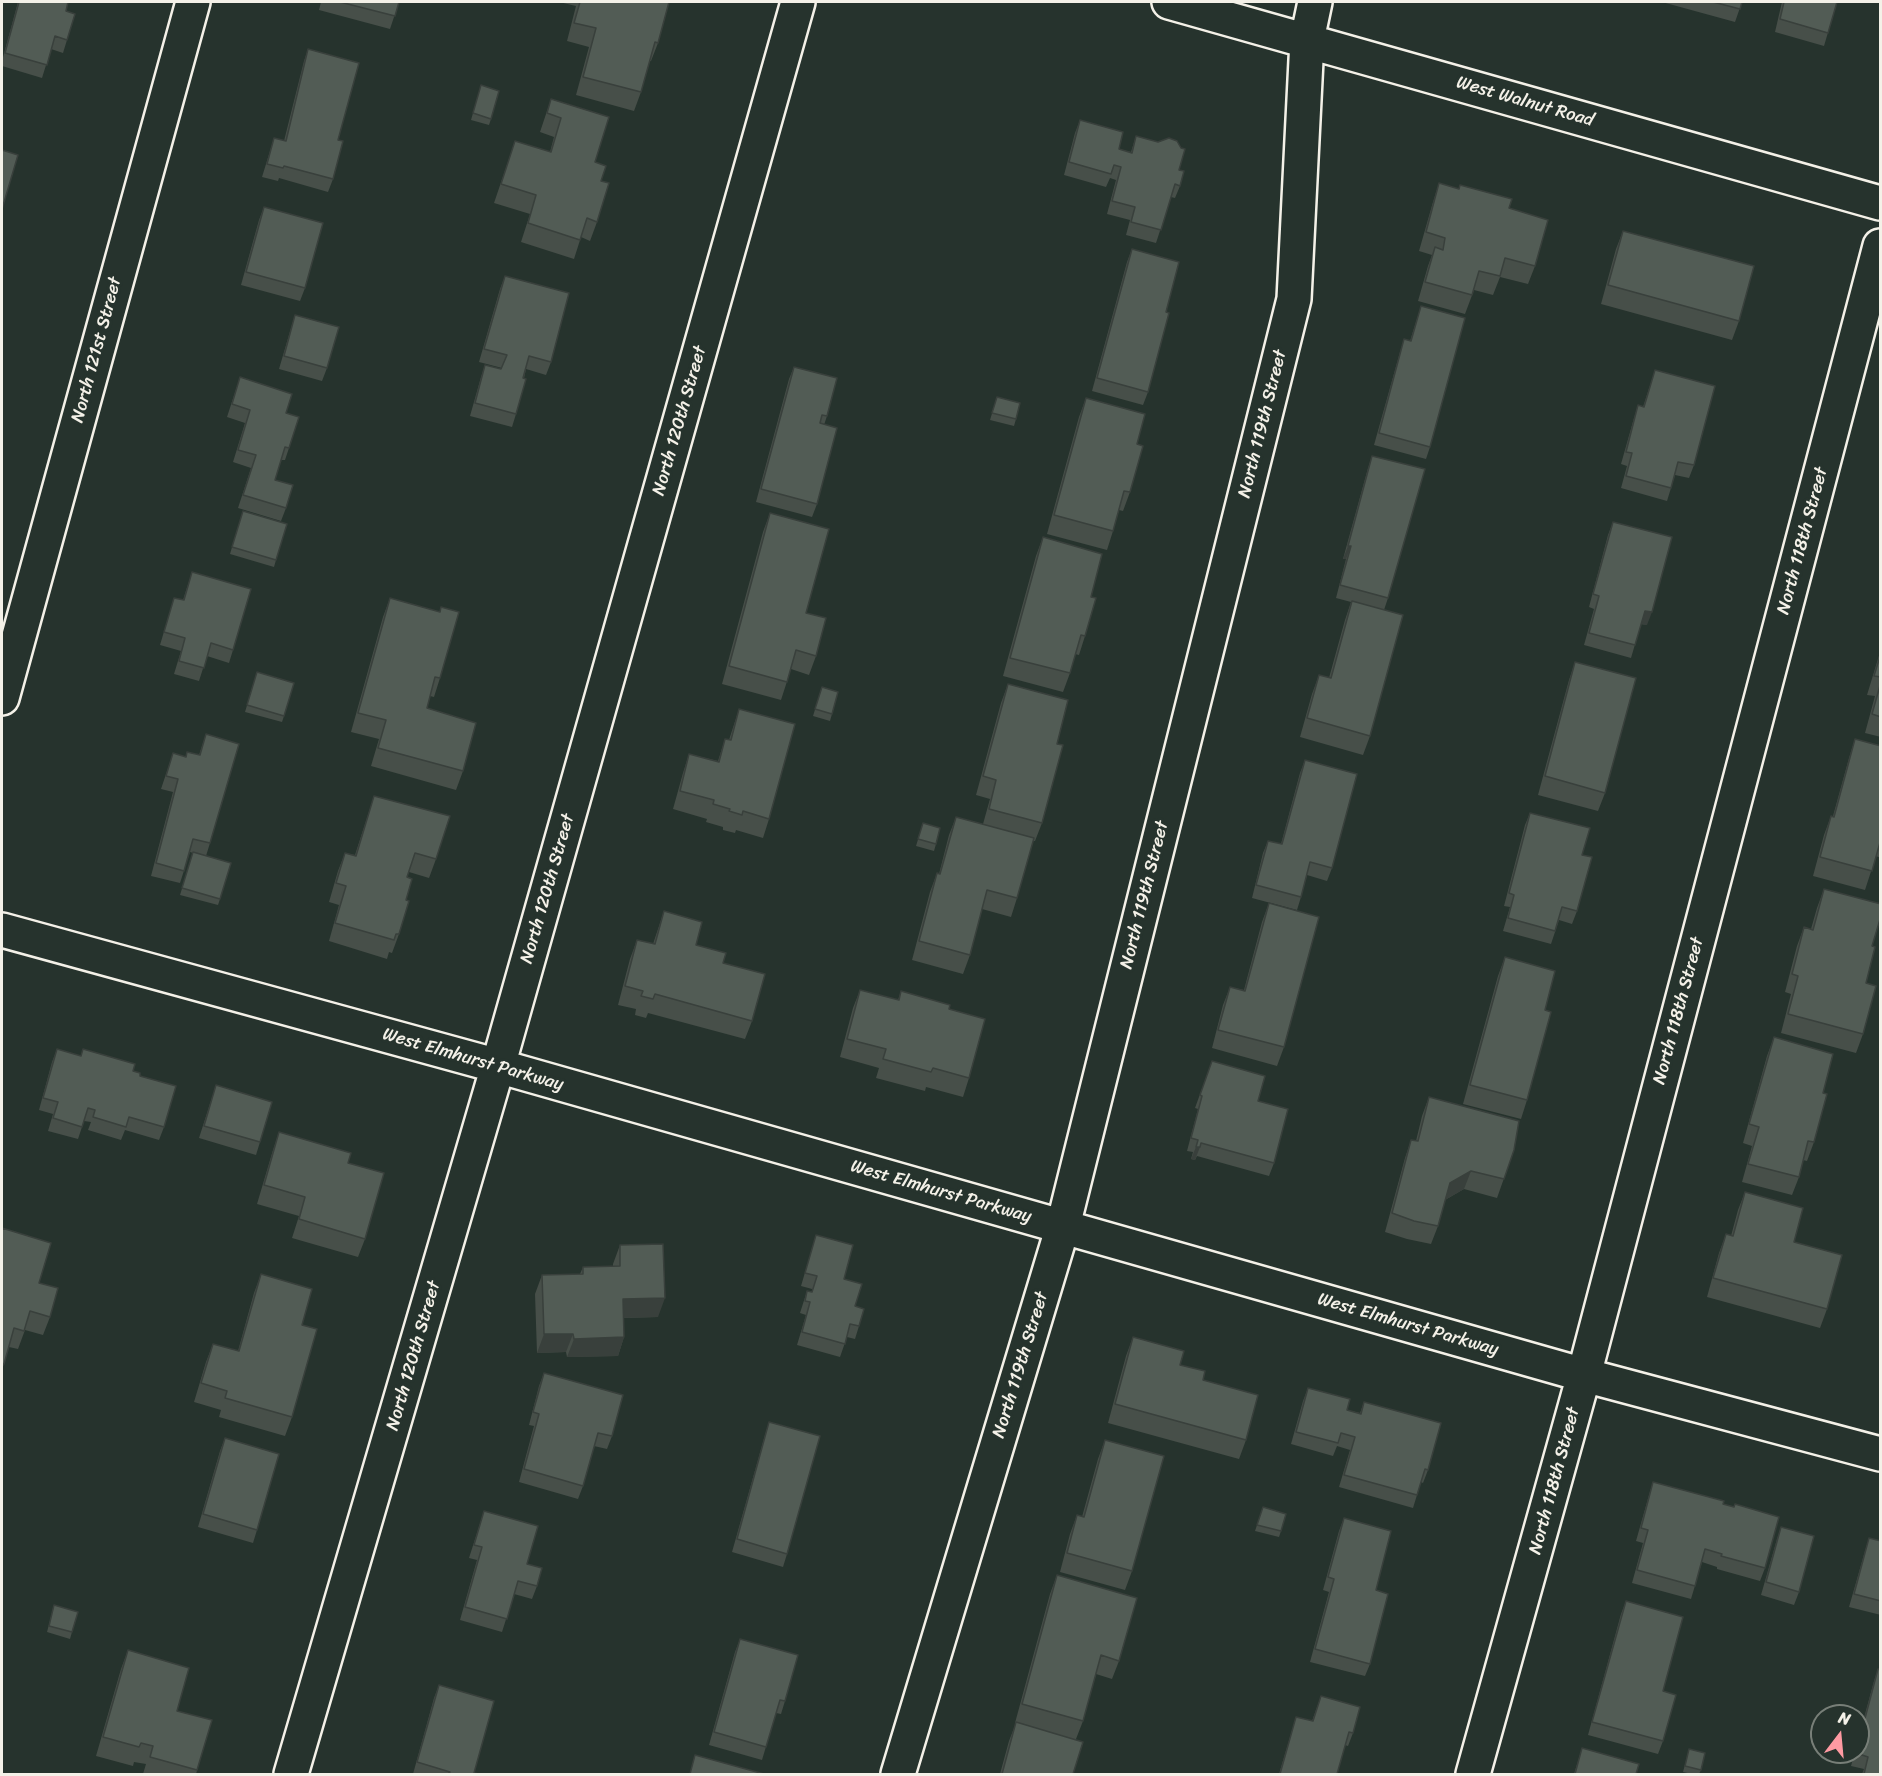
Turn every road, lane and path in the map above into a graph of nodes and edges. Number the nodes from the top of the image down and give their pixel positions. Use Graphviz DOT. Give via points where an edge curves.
graph roads {
  1 [pos="193,2"];
  2 [pos="798,2"];
  3 [pos="1169,2"];
  4 [pos="1315,2"];
  5 [pos="1307,40"];
  6 [pos="1881,203"];
  7 [pos="1881,246"];
  8 [pos="2,698"];
  9 [pos="2,930"];
  10 [pos="498,1066"];
  11 [pos="1063,1226"];
  12 [pos="1584,1375"];
  13 [pos="1881,1454"];
  14 [pos="291,1774"];
  15 [pos="898,1774"];
  16 [pos="1473,1774"];
  1 -- 8 [label="street, North 121st Street"];
  2 -- 10 [label="street, North 120th Street"];
  3 -- 5 [label="street, West Walnut Road"];
  4 -- 5 [label="street, North 119th Street"];
  5 -- 6 [label="street, West Walnut Road"];
  5 -- 11 [label="street, North 119th Street" via="1294,299"];
  7 -- 12 [label="street, North 118th Street"];
  9 -- 10 [label="street, West Elmhurst Parkway"];
  10 -- 11 [label="street, West Elmhurst Parkway"];
  10 -- 14 [label="street, North 120th Street"];
  11 -- 12 [label="street, West Elmhurst Parkway"];
  11 -- 15 [label="street, North 119th Street"];
  12 -- 13 [label="street, West Elmhurst Parkway"];
  12 -- 16 [label="street, North 118th Street"];
}
